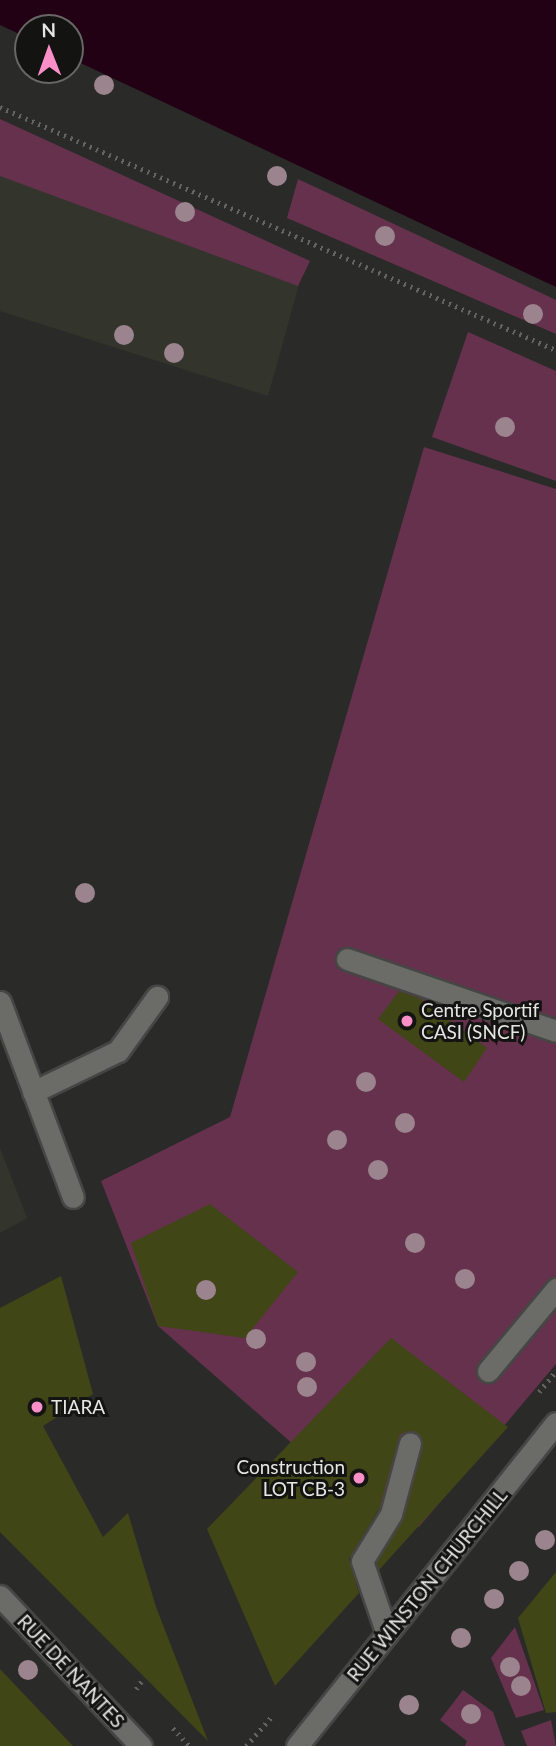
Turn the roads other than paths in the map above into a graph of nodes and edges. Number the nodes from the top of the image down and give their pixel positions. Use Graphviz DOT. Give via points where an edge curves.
graph roads {
  1 [pos="347,959"];
  2 [pos="157,997"];
  3 [pos="0,1002"];
  4 [pos="556,1031"];
  5 [pos="33,1092"];
  6 [pos="73,1197"];
  7 [pos="556,1289"];
  8 [pos="488,1371"];
  9 [pos="555,1427"];
  10 [pos="410,1443"];
  11 [pos="0,1596"];
  12 [pos="387,1634"];
  13 [pos="141,1746"];
  14 [pos="297,1746"];
  1 -- 4 [label="street"];
  2 -- 5 [label="street" via="118,1051"];
  3 -- 5 [label="street"];
  5 -- 6 [label="street"];
  7 -- 8 [label="street"];
  9 -- 12 [label="street, RUE WINSTON CHURCHILL"];
  10 -- 12 [label="street" via="391,1514 362,1561"];
  11 -- 13 [label="street, RUE DE NANTES"];
  12 -- 14 [label="street, RUE WINSTON CHURCHILL"];
}
